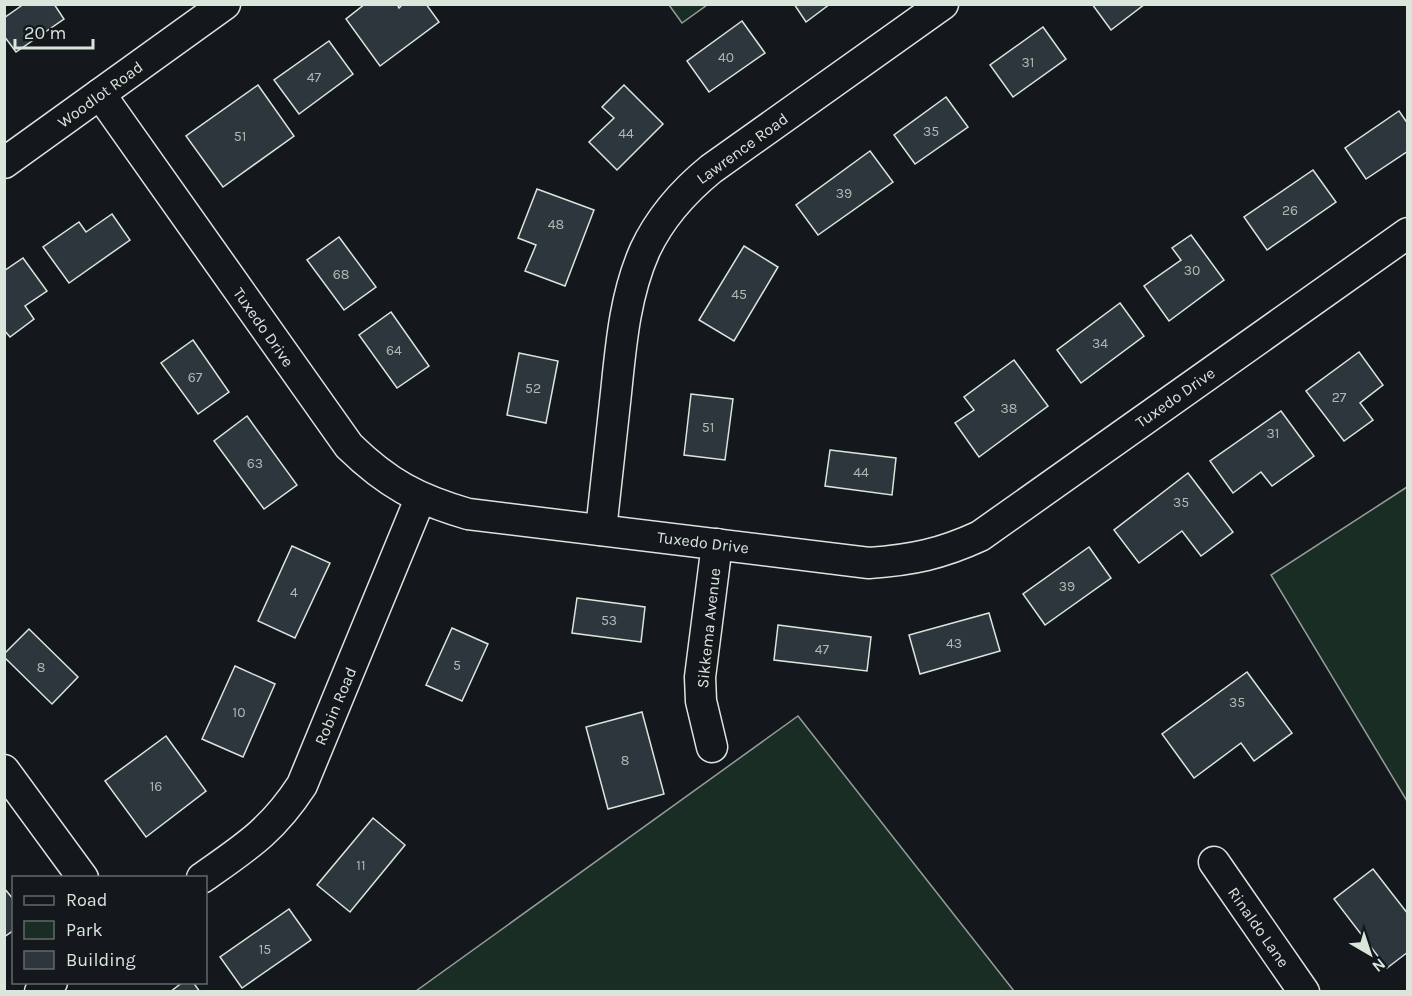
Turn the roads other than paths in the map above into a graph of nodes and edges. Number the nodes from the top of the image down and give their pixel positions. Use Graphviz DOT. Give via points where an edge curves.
graph roads {
  1 [pos="225,4"];
  2 [pos="944,4"];
  3 [pos="100,94"];
  4 [pos="4,163"];
  5 [pos="1407,233"];
  6 [pos="420,499"];
  7 [pos="601,530"];
  8 [pos="717,544"];
  9 [pos="712,747"];
  10 [pos="4,770"];
  11 [pos="1214,862"];
  12 [pos="82,876"];
  13 [pos="205,876"];
  14 [pos="1304,992"];
  1 -- 3 [label="street, Woodlot Road"];
  2 -- 7 [label="street, Lawrence Road" via="711,168 666,214 646,249 625,318"];
  3 -- 4 [label="street, Woodlot Road"];
  3 -- 6 [label="street, Tuxedo Drive" via="349,447 374,470"];
  5 -- 8 [label="street, Tuxedo Drive" via="980,536 946,552 869,563"];
  6 -- 7 [label="street, Tuxedo Drive" via="468,513"];
  6 -- 13 [label="street, Robin Road" via="302,785 283,815"];
  7 -- 8 [label="street, Tuxedo Drive"];
  8 -- 9 [label="street, Sikkema Avenue" via="700,678 700,701"];
  10 -- 12 [label="street"];
  11 -- 14 [label="street, Rinaldo Lane"];
}
